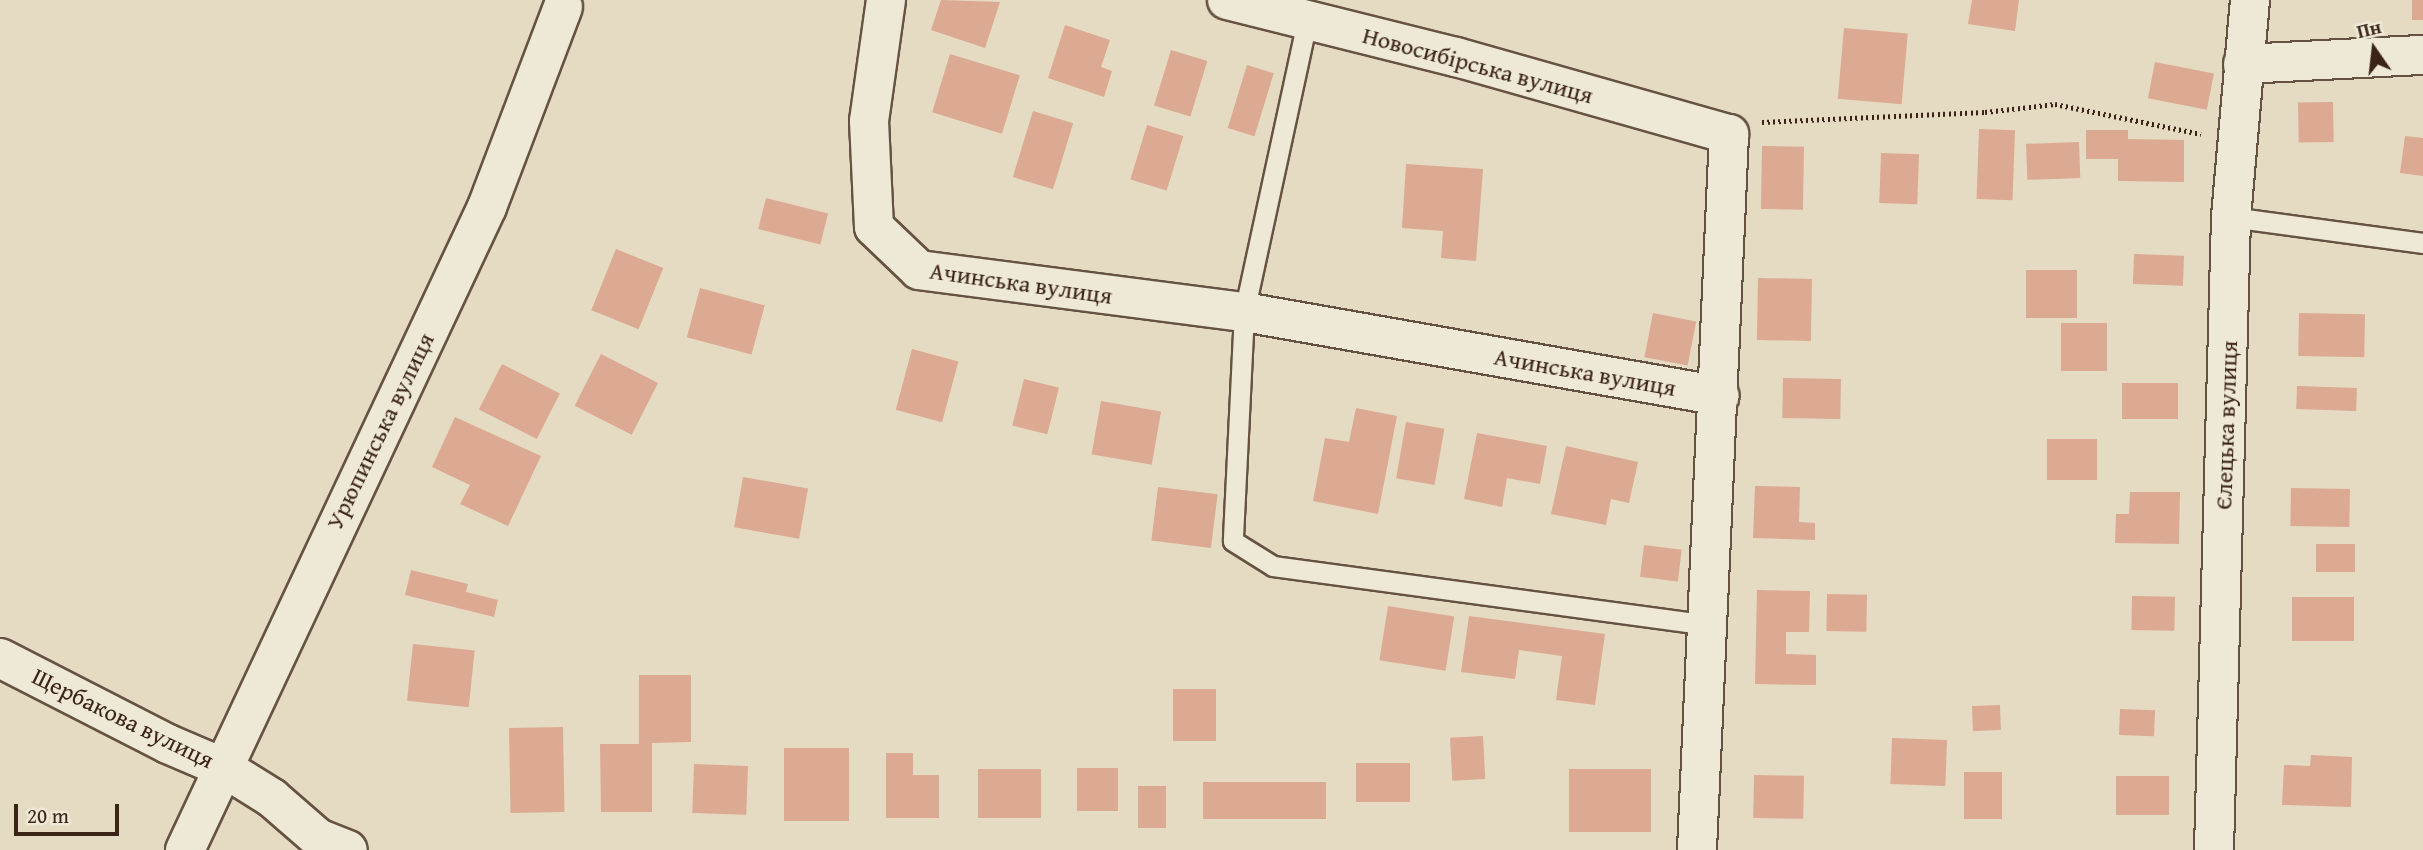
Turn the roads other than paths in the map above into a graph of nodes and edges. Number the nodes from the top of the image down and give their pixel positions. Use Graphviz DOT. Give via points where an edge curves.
graph roads {
  1 [pos="886,0"];
  2 [pos="1228,0"];
  3 [pos="2250,0"];
  4 [pos="558,2"];
  5 [pos="1307,21"];
  6 [pos="2423,55"];
  7 [pos="2243,64"];
  8 [pos="2231,217"];
  9 [pos="2423,243"];
  10 [pos="1244,312"];
  11 [pos="1720,396"];
  12 [pos="1709,625"];
  13 [pos="0,657"];
  14 [pos="224,768"];
  15 [pos="185,850"];
  16 [pos="348,850"];
  17 [pos="1697,850"];
  18 [pos="2214,850"];
  1 -- 10 [label="street, Ачинська вулиця" via="869,121 874,227 919,270"];
  2 -- 5 [label="street, Новосибірська вулиця"];
  3 -- 7 [label="street, Єлецька вулиця"];
  4 -- 14 [label="street, Урюпинська вулиця" via="487,207"];
  5 -- 10 [label="lane"];
  5 -- 11 [label="street, Новосибірська вулиця" via="1456,57 1729,134"];
  6 -- 7 [label="street"];
  7 -- 8 [label="street, Єлецька вулиця"];
  8 -- 9 [label="lane"];
  8 -- 18 [label="street, Єлецька вулиця"];
  10 -- 11 [label="street, Ачинська вулиця"];
  10 -- 12 [label="lane" via="1233,541 1273,566"];
  11 -- 12 [label="street"];
  12 -- 17 [label="street"];
  13 -- 14 [label="street, Щербакова вулиця"];
  14 -- 15 [label="street, Урюпинська вулиця"];
  14 -- 16 [label="street, Щербакова вулиця" via="272,798 318,838"];
}
